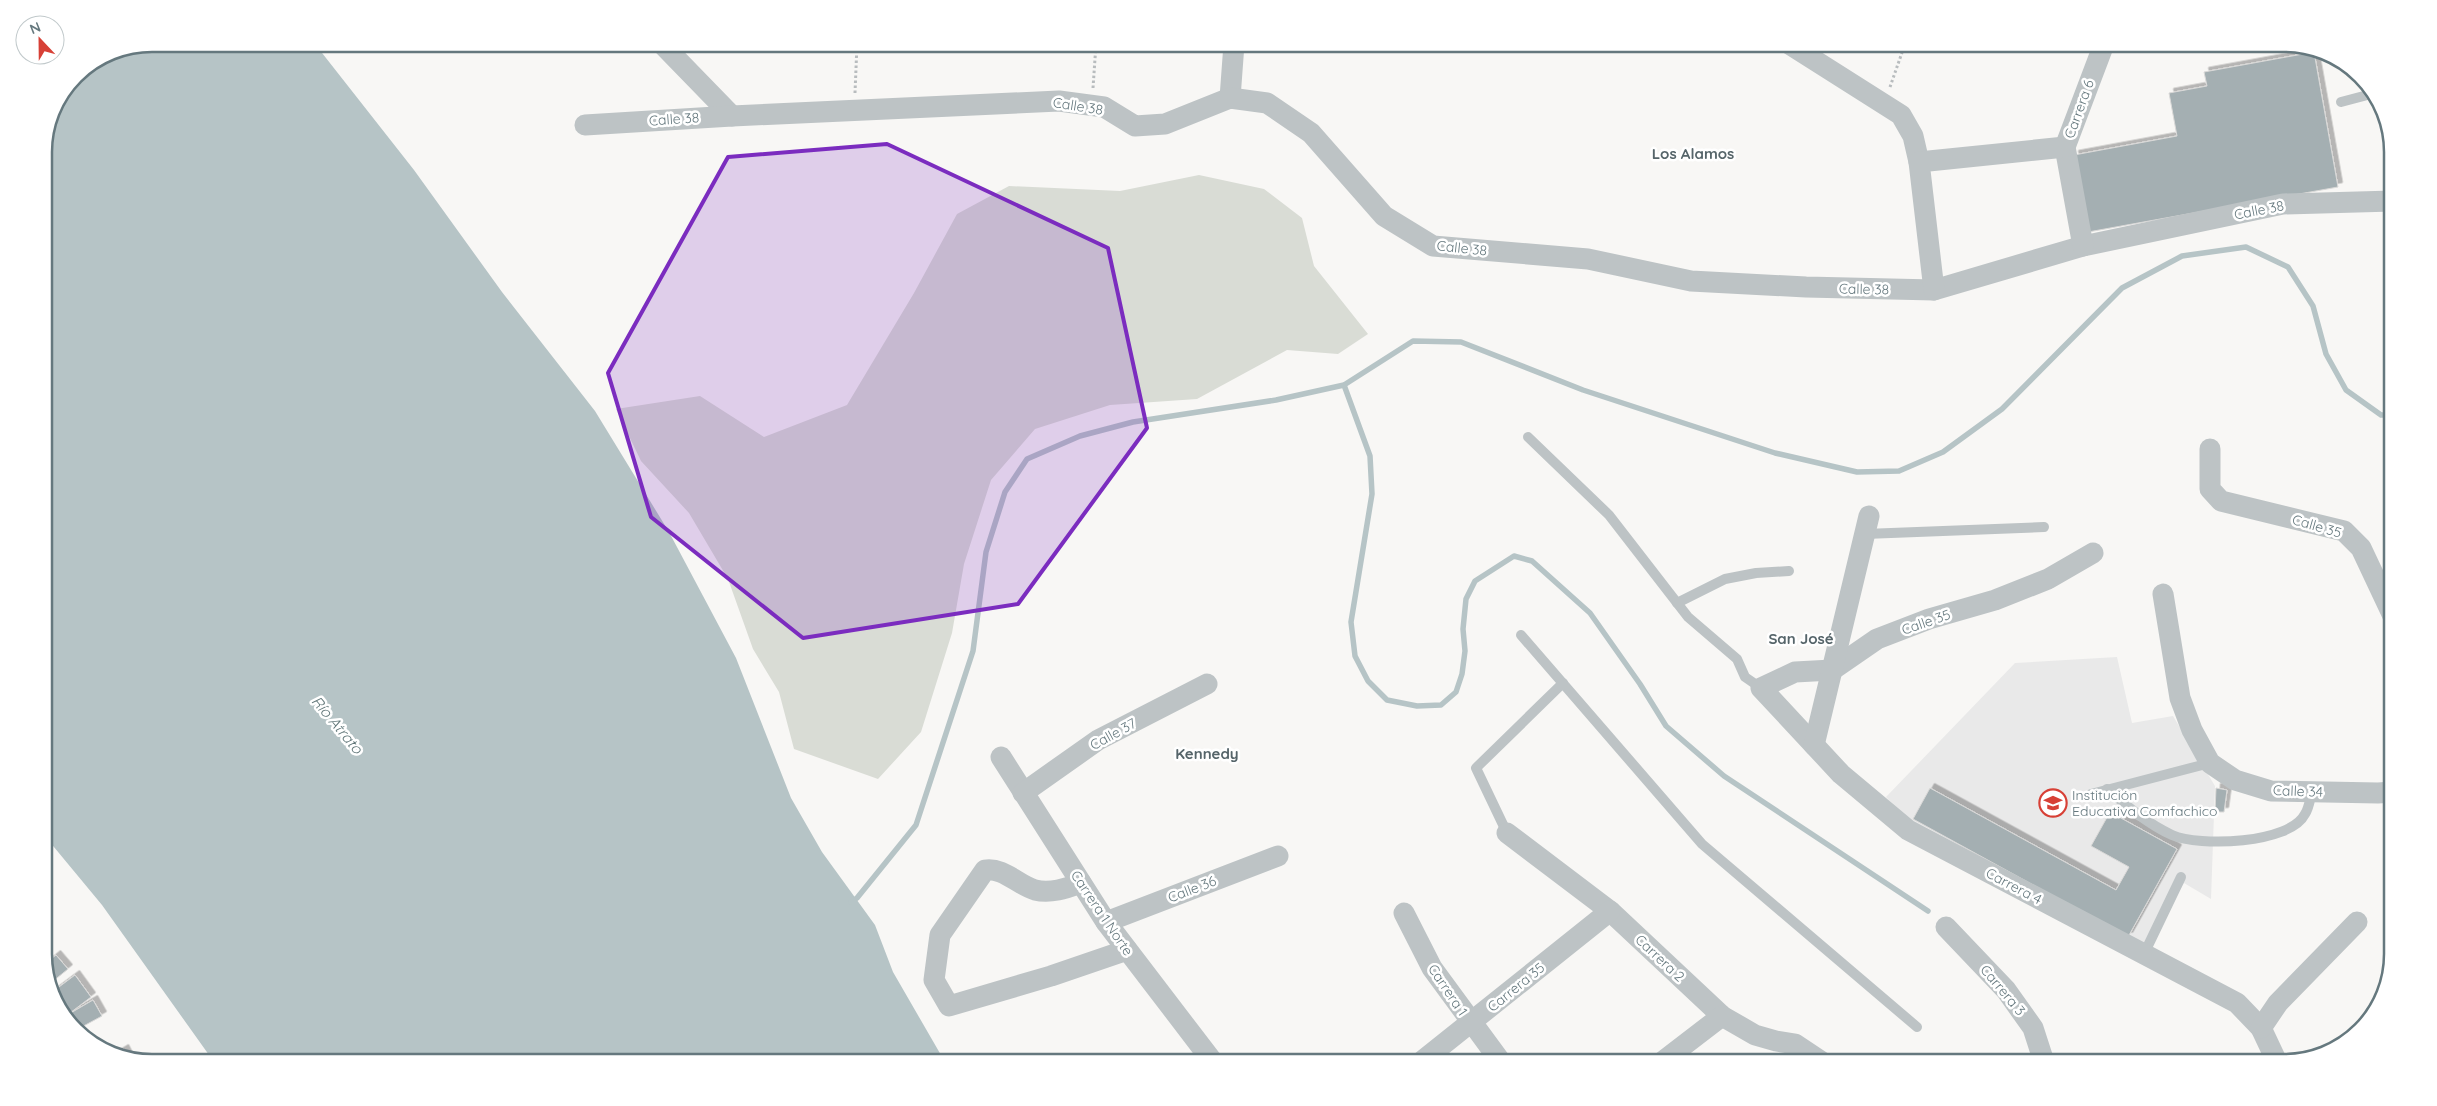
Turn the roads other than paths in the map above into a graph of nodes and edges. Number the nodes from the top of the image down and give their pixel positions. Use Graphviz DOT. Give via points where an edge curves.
graph roads {
  1 [pos="670,52"];
  2 [pos="1233,52"];
  3 [pos="1802,52"];
  4 [pos="1822,52"];
  5 [pos="2101,52"];
  6 [pos="1822,65"];
  7 [pos="2366,95"];
  8 [pos="1230,98"];
  9 [pos="2341,102"];
  10 [pos="732,116"];
  11 [pos="585,125"];
  12 [pos="2065,147"];
  13 [pos="1919,162"];
  14 [pos="2384,201"];
  15 [pos="2082,246"];
  16 [pos="1934,290"];
  17 [pos="1528,437"];
  18 [pos="2210,449"];
  19 [pos="1867,525"];
  20 [pos="2044,527"];
  21 [pos="2093,553"];
  22 [pos="1789,571"];
  23 [pos="2163,594"];
  24 [pos="2384,597"];
  25 [pos="1677,603"];
  26 [pos="1521,635"];
  27 [pos="1832,670"];
  28 [pos="1563,683"];
  29 [pos="1207,684"];
  30 [pos="1760,688"];
  31 [pos="1814,745"];
  32 [pos="1001,757"];
  33 [pos="2210,763"];
  34 [pos="2107,788"];
  35 [pos="2312,792"];
  36 [pos="2384,792"];
  37 [pos="1024,793"];
  38 [pos="2091,794"];
  39 [pos="1507,833"];
  40 [pos="1278,856"];
  41 [pos="2180,877"];
  42 [pos="1081,883"];
  43 [pos="1610,911"];
  44 [pos="1404,913"];
  45 [pos="1106,922"];
  46 [pos="2357,922"];
  47 [pos="1946,928"];
  48 [pos="1127,950"];
  49 [pos="2144,954"];
  50 [pos="1722,1016"];
  51 [pos="1471,1024"];
  52 [pos="1917,1027"];
  53 [pos="2261,1028"];
  54 [pos="1200,1054"];
  55 [pos="1432,1054"];
  56 [pos="1495,1054"];
  57 [pos="1672,1054"];
  58 [pos="1810,1054"];
  59 [pos="2041,1054"];
  60 [pos="2273,1054"];
  1 -- 10 [label="street"];
  2 -- 8 [label="street"];
  3 -- 6 [label="street"];
  4 -- 6 [label="street"];
  5 -- 12 [label="street, Carrera 6"];
  6 -- 13 [label="street" via="1901,115 1913,136"];
  7 -- 9 [label="lane"];
  8 -- 10 [label="street, Calle 38" via="1165,124 1135,126 1104,107 1059,101"];
  8 -- 16 [label="street, Calle 38" via="1267,103 1311,133 1384,216 1433,246 1588,260 1691,281"];
  10 -- 11 [label="street, Calle 38"];
  12 -- 13 [label="street"];
  12 -- 15 [label="street"];
  13 -- 16 [label="street"];
  14 -- 15 [label="street, Calle 38" via="2283,204"];
  15 -- 16 [label="street, Calle 38"];
  17 -- 25 [label="lane" via="1609,515"];
  18 -- 24 [label="street, Calle 35" via="2210,489 2221,501 2344,530 2361,548"];
  19 -- 20 [label="lane"];
  19 -- 27 [label="street"];
  21 -- 27 [label="street, Calle 35" via="2048,579 2013,593 1877,639"];
  22 -- 25 [label="lane" via="1725,578"];
  23 -- 33 [label="street" via="2180,698 2192,730"];
  25 -- 30 [label="lane" via="1708,636 1737,659 1745,677"];
  26 -- 28 [label="lane"];
  27 -- 30 [label="street" via="1795,672"];
  27 -- 31 [label="street"];
  28 -- 39 [label="lane" via="1476,768"];
  28 -- 52 [label="lane" via="1702,844"];
  29 -- 37 [label="street, Calle 37" via="1098,740"];
  30 -- 31 [label="street, Carrera 4"];
  31 -- 49 [label="street, Carrera 4" via="1841,774 1908,830"];
  32 -- 37 [label="street, Carrera 1 Norte"];
  33 -- 34 [label="lane"];
  33 -- 35 [label="street, Calle 34" via="2235,780 2271,792"];
  34 -- 35 [label="lane" via="2138,815 2174,836 2207,840 2245,840 2277,835 2305,815"];
  34 -- 38 [label="lane"];
  35 -- 36 [label="street, Calle 34"];
  37 -- 42 [label="street, Carrera 1 Norte"];
  39 -- 43 [label="street, Carrera 2"];
  40 -- 45 [label="street, Calle 36"];
  41 -- 49 [label="lane"];
  42 -- 45 [label="street, Carrera 1 Norte"];
  42 -- 48 [label="street" via="1060,891 1036,890 993,869 985,870 940,936 934,980 949,1006"];
  43 -- 50 [label="street, Carrera 2"];
  43 -- 51 [label="street, Carrera 35"];
  44 -- 51 [label="street, Carrera 1" via="1432,968"];
  45 -- 48 [label="street, Carrera 1 Norte"];
  46 -- 53 [label="street" via="2278,1003"];
  47 -- 59 [label="street, Carrera 3" via="2006,990 2033,1028"];
  48 -- 54 [label="street, Carrera 1 Norte"];
  49 -- 53 [label="street, Carrera 4" via="2237,1003"];
  50 -- 57 [label="street"];
  50 -- 58 [label="street, Carrera 2" via="1755,1035 1795,1044"];
  51 -- 55 [label="street, Carrera 35"];
  51 -- 56 [label="street, Carrera 1"];
  53 -- 60 [label="street, Carrera 4"];
}
